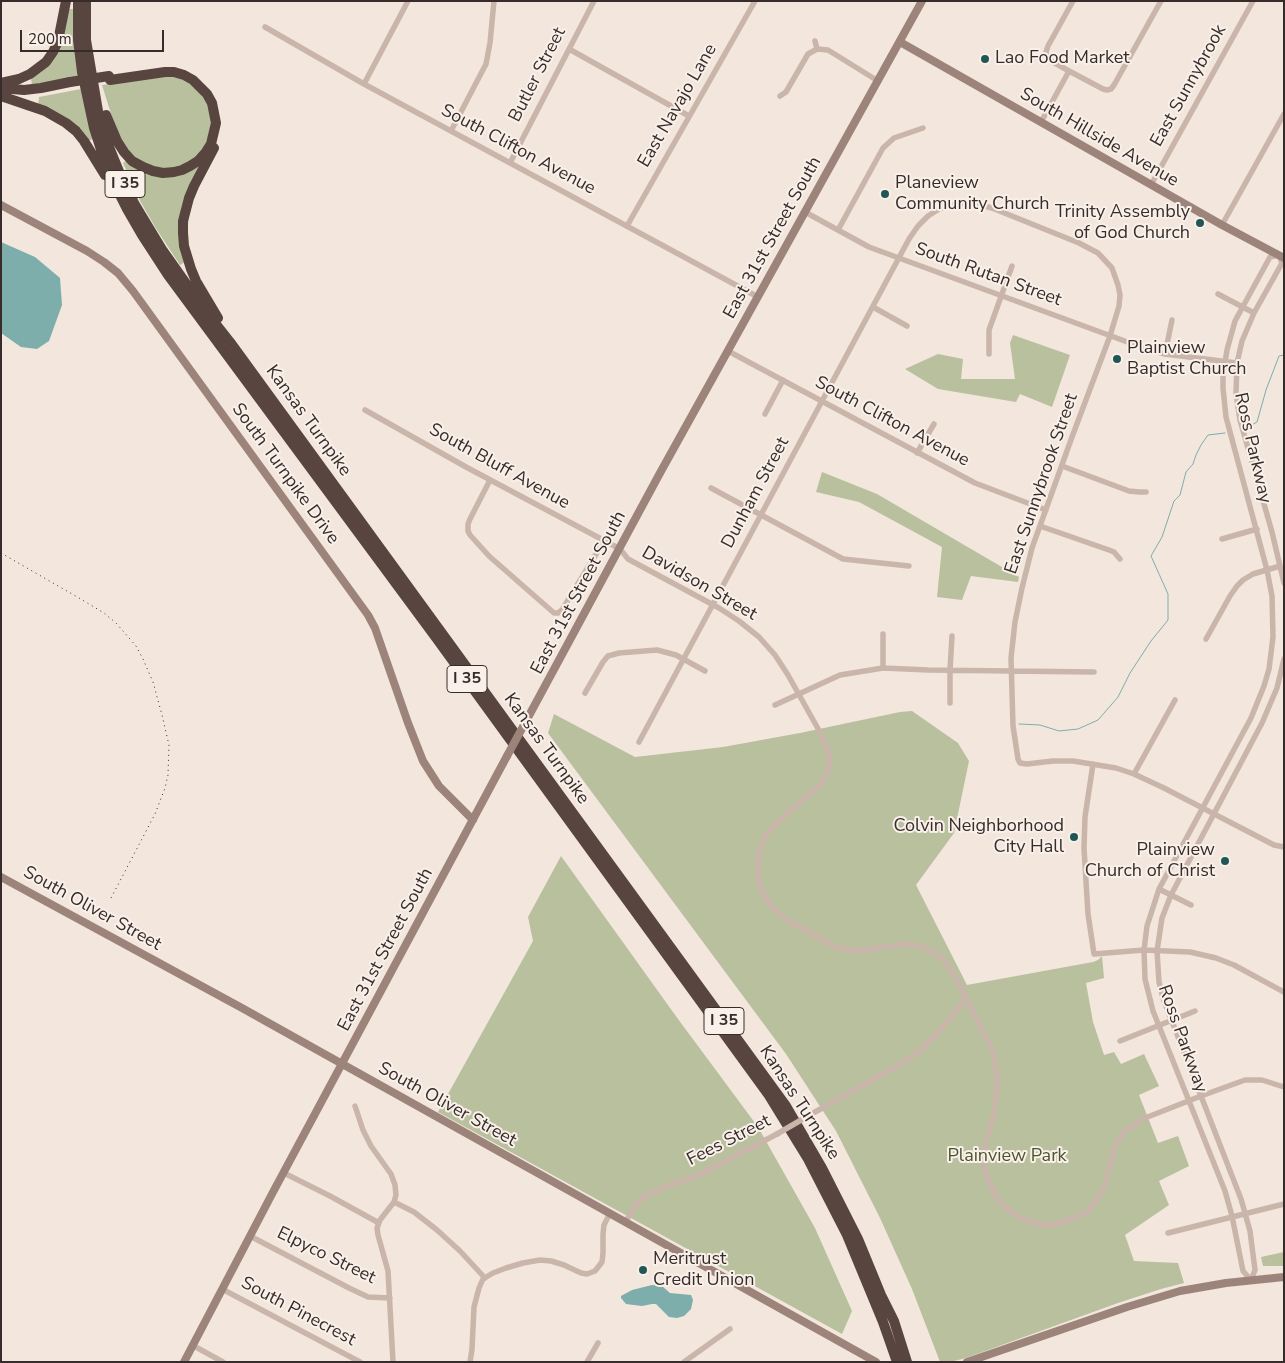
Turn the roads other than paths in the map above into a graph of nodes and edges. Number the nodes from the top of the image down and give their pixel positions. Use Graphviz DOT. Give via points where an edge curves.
graph roads {
  1 [pos="66,1"];
  2 [pos="78,1"];
  3 [pos="86,1"];
  4 [pos="90,1"];
  5 [pos="408,1"];
  6 [pos="494,1"];
  7 [pos="594,1"];
  8 [pos="755,1"];
  9 [pos="922,1"];
  10 [pos="1073,1"];
  11 [pos="1161,1"];
  12 [pos="1253,1"];
  13 [pos="265,27"];
  14 [pos="815,41"];
  15 [pos="900,42"];
  16 [pos="569,49"];
  17 [pos="817,49"];
  18 [pos="1069,71"];
  19 [pos="109,78"];
  20 [pos="878,81"];
  21 [pos="1,83"];
  22 [pos="364,84"];
  23 [pos="2,94"];
  24 [pos="780,96"];
  25 [pos="1284,114"];
  26 [pos="689,116"];
  27 [pos="1041,122"];
  28 [pos="923,128"];
  29 [pos="450,131"];
  30 [pos="510,163"];
  31 [pos="1151,185"];
  32 [pos="1,205"];
  33 [pos="805,212"];
  34 [pos="1222,225"];
  35 [pos="627,226"];
  36 [pos="838,230"];
  37 [pos="142,235"];
  38 [pos="1281,257"];
  39 [pos="899,258"];
  40 [pos="1012,266"];
  41 [pos="1218,294"];
  42 [pos="1001,296"];
  43 [pos="758,297"];
  44 [pos="873,307"];
  45 [pos="1242,307"];
  46 [pos="1254,313"];
  47 [pos="1172,320"];
  48 [pos="907,326"];
  49 [pos="1110,336"];
  50 [pos="230,342"];
  51 [pos="728,350"];
  52 [pos="989,354"];
  53 [pos="1165,354"];
  54 [pos="1224,361"];
  55 [pos="1237,363"];
  56 [pos="783,380"];
  57 [pos="822,401"];
  58 [pos="365,410"];
  59 [pos="765,414"];
  60 [pos="934,424"];
  61 [pos="917,453"];
  62 [pos="1062,466"];
  63 [pos="490,480"];
  64 [pos="711,488"];
  65 [pos="1146,492"];
  66 [pos="1046,510"];
  67 [pos="761,515"];
  68 [pos="1040,526"];
  69 [pos="1256,529"];
  70 [pos="1222,539"];
  71 [pos="604,541"];
  72 [pos="620,550"];
  73 [pos="1120,559"];
  74 [pos="909,566"];
  75 [pos="1280,566"];
  76 [pos="1267,570"];
  77 [pos="1284,583"];
  78 [pos="713,604"];
  79 [pos="883,634"];
  80 [pos="952,636"];
  81 [pos="1206,639"];
  82 [pos="683,659"];
  83 [pos="1284,659"];
  84 [pos="883,668"];
  85 [pos="950,670"];
  86 [pos="704,671"];
  87 [pos="1011,671"];
  88 [pos="1094,672"];
  89 [pos="585,693"];
  90 [pos="799,694"];
  91 [pos="1175,700"];
  92 [pos="950,703"];
  93 [pos="775,705"];
  94 [pos="639,742"];
  95 [pos="1093,764"];
  96 [pos="1134,774"];
  97 [pos="1202,808"];
  98 [pos="1214,814"];
  99 [pos="473,820"];
  100 [pos="1284,847"];
  101 [pos="1,876"];
  102 [pos="1158,888"];
  103 [pos="1171,895"];
  104 [pos="1191,905"];
  105 [pos="1144,950"];
  106 [pos="1157,951"];
  107 [pos="1284,992"];
  108 [pos="966,998"];
  109 [pos="1195,1011"];
  110 [pos="1171,1020"];
  111 [pos="1159,1025"];
  112 [pos="1120,1040"];
  113 [pos="342,1064"];
  114 [pos="1284,1087"];
  115 [pos="1201,1096"];
  116 [pos="1189,1101"];
  117 [pos="355,1106"];
  118 [pos="284,1172"];
  119 [pos="394,1202"];
  120 [pos="1284,1204"];
  121 [pos="610,1213"];
  122 [pos="1245,1213"];
  123 [pos="1232,1216"];
  124 [pos="626,1221"];
  125 [pos="379,1223"];
  126 [pos="1168,1233"];
  127 [pos="250,1236"];
  128 [pos="1284,1277"];
  129 [pos="485,1278"];
  130 [pos="1251,1280"];
  131 [pos="222,1290"];
  132 [pos="390,1298"];
  133 [pos="730,1329"];
  134 [pos="598,1343"];
  135 [pos="192,1345"];
  136 [pos="906,1357"];
  137 [pos="184,1362"];
  138 [pos="223,1362"];
  139 [pos="360,1362"];
  140 [pos="393,1362"];
  141 [pos="470,1362"];
  142 [pos="587,1362"];
  143 [pos="684,1362"];
  144 [pos="876,1362"];
  145 [pos="897,1362"];
  146 [pos="967,1362"];
  1 -- 21 [label="highway" via="58,41 46,62 20,79"];
  2 -- 37 [label="highway, Kansas Turnpike / I 35" via="82,72 94,128 115,185"];
  3 -- 50 [label="highway, Kansas Turnpike / I 35" via="86,40 91,73 98,111 113,156 134,203 158,243"];
  4 -- 19 [label="highway" via="93,51 102,106 124,152 143,168 163,173 190,166 206,152 214,133 215,112 207,94 193,80 174,72"];
  5 -- 22 [label="street"];
  6 -- 29 [label="street" via="486,64"];
  7 -- 16 [label="street, Butler Street"];
  8 -- 26 [label="street, East Navajo Lane"];
  9 -- 15 [label="street, East 31st Street South"];
  10 -- 18 [label="street" via="1046,52 1047,57"];
  11 -- 18 [label="street" via="1111,89 1103,89"];
  12 -- 31 [label="street, East Sunnybrook"];
  13 -- 22 [label="street, South Clifton Avenue"];
  14 -- 17 [label="street"];
  15 -- 20 [label="street, East 31st Street South"];
  15 -- 27 [label="street, South Hillside Avenue"];
  16 -- 26 [label="street"];
  16 -- 30 [label="street, Butler Street"];
  17 -- 20 [label="street" via="828,50"];
  17 -- 24 [label="street" via="808,54 786,92"];
  18 -- 27 [label="street"];
  19 -- 23 [label="highway, bridge"];
  19 -- 50 [label="highway" via="170,67 199,78 215,99 219,134 190,198 183,221 184,246 196,281"];
  20 -- 33 [label="street, East 31st Street South"];
  22 -- 29 [label="street, South Clifton Avenue"];
  23 -- 37 [label="highway" via="56,116 76,131"];
  25 -- 34 [label="street"];
  26 -- 35 [label="street, East Navajo Lane"];
  27 -- 31 [label="street, South Hillside Avenue"];
  28 -- 36 [label="street" via="894,138 883,148"];
  29 -- 30 [label="street, South Clifton Avenue"];
  30 -- 35 [label="street, South Clifton Avenue"];
  31 -- 34 [label="street, South Hillside Avenue"];
  32 -- 99 [label="street, South Turnpike Drive" via="104,262 133,291 368,616 423,761 439,786"];
  33 -- 36 [label="street, South Rutan Street"];
  33 -- 43 [label="street, East 31st Street South"];
  34 -- 38 [label="street, South Hillside Avenue"];
  35 -- 43 [label="street, South Clifton Avenue"];
  36 -- 39 [label="street, South Rutan Street" via="869,247"];
  37 -- 145 [label="highway, Kansas Turnpike / I 35" via="168,275 768,1094 839,1218"];
  38 -- 45 [label="street, Ross Parkway" via="1270,257"];
  38 -- 46 [label="street, Ross Parkway" via="1282,263"];
  39 -- 42 [label="street, South Rutan Street"];
  39 -- 44 [label="street, Dunham Street"];
  39 -- 49 [label="street, East Sunnybrook Street" via="918,226 939,209 965,203 992,208 1079,243 1105,260 1112,268 1120,295"];
  40 -- 42 [label="street"];
  41 -- 45 [label="street"];
  42 -- 49 [label="street, South Rutan Street"];
  42 -- 52 [label="street" via="990,330"];
  43 -- 51 [label="street, East 31st Street South"];
  44 -- 48 [label="street"];
  44 -- 57 [label="street, Dunham Street"];
  45 -- 46 [label="street"];
  45 -- 54 [label="street, Ross Parkway"];
  46 -- 55 [label="street, Ross Parkway"];
  47 -- 53 [label="street"];
  49 -- 53 [label="street, South Rutan Street"];
  49 -- 62 [label="street, East Sunnybrook Street"];
  50 -- 136 [label="highway, Kansas Turnpike / I 35" via="786,1106 858,1239"];
  51 -- 56 [label="street, South Clifton Avenue"];
  51 -- 72 [label="street, East 31st Street South"];
  53 -- 54 [label="street, South Rutan Street"];
  54 -- 55 [label="street, South Rutan Street"];
  54 -- 69 [label="street, Ross Parkway" via="1226,417"];
  55 -- 75 [label="street, Ross Parkway" via="1236,393 1240,420"];
  56 -- 57 [label="street, South Clifton Avenue"];
  56 -- 59 [label="street"];
  57 -- 61 [label="street, South Clifton Avenue"];
  57 -- 67 [label="street, Dunham Street"];
  58 -- 63 [label="street, South Bluff Avenue"];
  60 -- 61 [label="street"];
  61 -- 66 [label="street, South Clifton Avenue" via="979,485"];
  62 -- 65 [label="street" via="1129,490"];
  62 -- 66 [label="street, East Sunnybrook Street"];
  63 -- 71 [label="street, South Bluff Avenue"];
  63 -- 71 [label="street" via="470,519 468,531 489,556 556,613 562,610"];
  64 -- 67 [label="street"];
  66 -- 68 [label="street, East Sunnybrook Street"];
  67 -- 74 [label="street" via="842,559"];
  67 -- 78 [label="street, Dunham Street"];
  68 -- 73 [label="street" via="1114,552"];
  68 -- 87 [label="street, East Sunnybrook Street" via="1030,554 1015,622"];
  69 -- 70 [label="street"];
  69 -- 76 [label="street, Ross Parkway"];
  71 -- 72 [label="street, South Bluff Avenue"];
  72 -- 78 [label="street, Davidson Street" via="628,559"];
  72 -- 99 [label="street, East 31st Street South, bridge"];
  75 -- 76 [label="street"];
  75 -- 77 [label="street, Ross Parkway"];
  76 -- 81 [label="street" via="1248,577 1237,586"];
  76 -- 97 [label="street, Ross Parkway" via="1274,615 1269,669 1250,718"];
  78 -- 82 [label="street, Dunham Street"];
  78 -- 90 [label="street, Davidson Street" via="759,636 775,654"];
  79 -- 84 [label="street"];
  80 -- 85 [label="street"];
  82 -- 86 [label="street"];
  82 -- 89 [label="street" via="657,650 619,652 603,662"];
  82 -- 94 [label="street, Dunham Street"];
  83 -- 98 [label="street, Ross Parkway" via="1270,706"];
  84 -- 85 [label="street"];
  84 -- 90 [label="street" via="840,675"];
  85 -- 87 [label="street"];
  85 -- 92 [label="street"];
  87 -- 88 [label="street"];
  87 -- 95 [label="street, East Sunnybrook Street" via="1013,726 1020,762"];
  90 -- 93 [label="street"];
  90 -- 108 [label="street, Davidson Street" via="821,734 829,753 829,764 821,784 766,836 758,861 761,890 785,919 836,947 859,951 906,944 932,951 944,960"];
  91 -- 96 [label="street"];
  95 -- 96 [label="street"];
  95 -- 105 [label="street" via="1084,848 1094,954"];
  96 -- 97 [label="street"];
  97 -- 98 [label="street"];
  97 -- 102 [label="street, Ross Parkway"];
  98 -- 100 [label="street"];
  98 -- 103 [label="street, Ross Parkway"];
  99 -- 113 [label="street, East 31st Street South"];
  101 -- 113 [label="street, South Oliver Street"];
  102 -- 103 [label="street"];
  102 -- 105 [label="street, Ross Parkway"];
  103 -- 104 [label="street"];
  103 -- 106 [label="street, Ross Parkway" via="1162,918"];
  105 -- 106 [label="street"];
  105 -- 111 [label="street, Ross Parkway" via="1148,995"];
  106 -- 107 [label="street" via="1190,952 1216,958"];
  106 -- 110 [label="street, Ross Parkway" via="1159,982"];
  108 -- 116 [label="street" via="991,1046 996,1066 995,1111 984,1149 987,1178 997,1198 1020,1218 1036,1224 1054,1224 1088,1211 1105,1185 1115,1145 1125,1131"];
  108 -- 124 [label="street, Fees Street, bridge" via="936,1035 902,1063 695,1177 647,1195 637,1203"];
  109 -- 110 [label="street"];
  110 -- 111 [label="street"];
  110 -- 115 [label="street, Ross Parkway"];
  111 -- 112 [label="street"];
  111 -- 116 [label="street, Ross Parkway"];
  113 -- 118 [label="street, East 31st Street South"];
  113 -- 121 [label="street, South Oliver Street"];
  114 -- 115 [label="street" via="1262,1080 1246,1080"];
  115 -- 116 [label="street"];
  115 -- 122 [label="street, Ross Parkway"];
  116 -- 123 [label="street, Ross Parkway"];
  117 -- 119 [label="street" via="371,1146 391,1174 395,1185"];
  118 -- 125 [label="street"];
  118 -- 127 [label="street, East 31st Street South"];
  119 -- 125 [label="street"];
  119 -- 129 [label="street" via="414,1212 437,1230"];
  120 -- 122 [label="street"];
  121 -- 124 [label="street, South Oliver Street"];
  121 -- 129 [label="street" via="604,1225 602,1262 595,1271 580,1273 558,1263 540,1260"];
  122 -- 123 [label="street"];
  122 -- 130 [label="street, Ross Parkway" via="1255,1270"];
  123 -- 126 [label="street"];
  123 -- 130 [label="street, Ross Parkway" via="1242,1271"];
  124 -- 144 [label="street, South Oliver Street"];
  125 -- 132 [label="street" via="378,1235 388,1271"];
  127 -- 131 [label="street, East 31st Street South"];
  127 -- 132 [label="street, Elpyco Street" via="368,1297"];
  128 -- 130 [label="street"];
  129 -- 141 [label="street" via="474,1307"];
  130 -- 146 [label="street" via="1180,1291"];
  131 -- 135 [label="street, East 31st Street South"];
  131 -- 139 [label="street, South Pinecrest"];
  132 -- 140 [label="street"];
  133 -- 143 [label="street"];
  134 -- 142 [label="street"];
  135 -- 137 [label="street, East 31st Street South"];
  135 -- 138 [label="street"];
}
